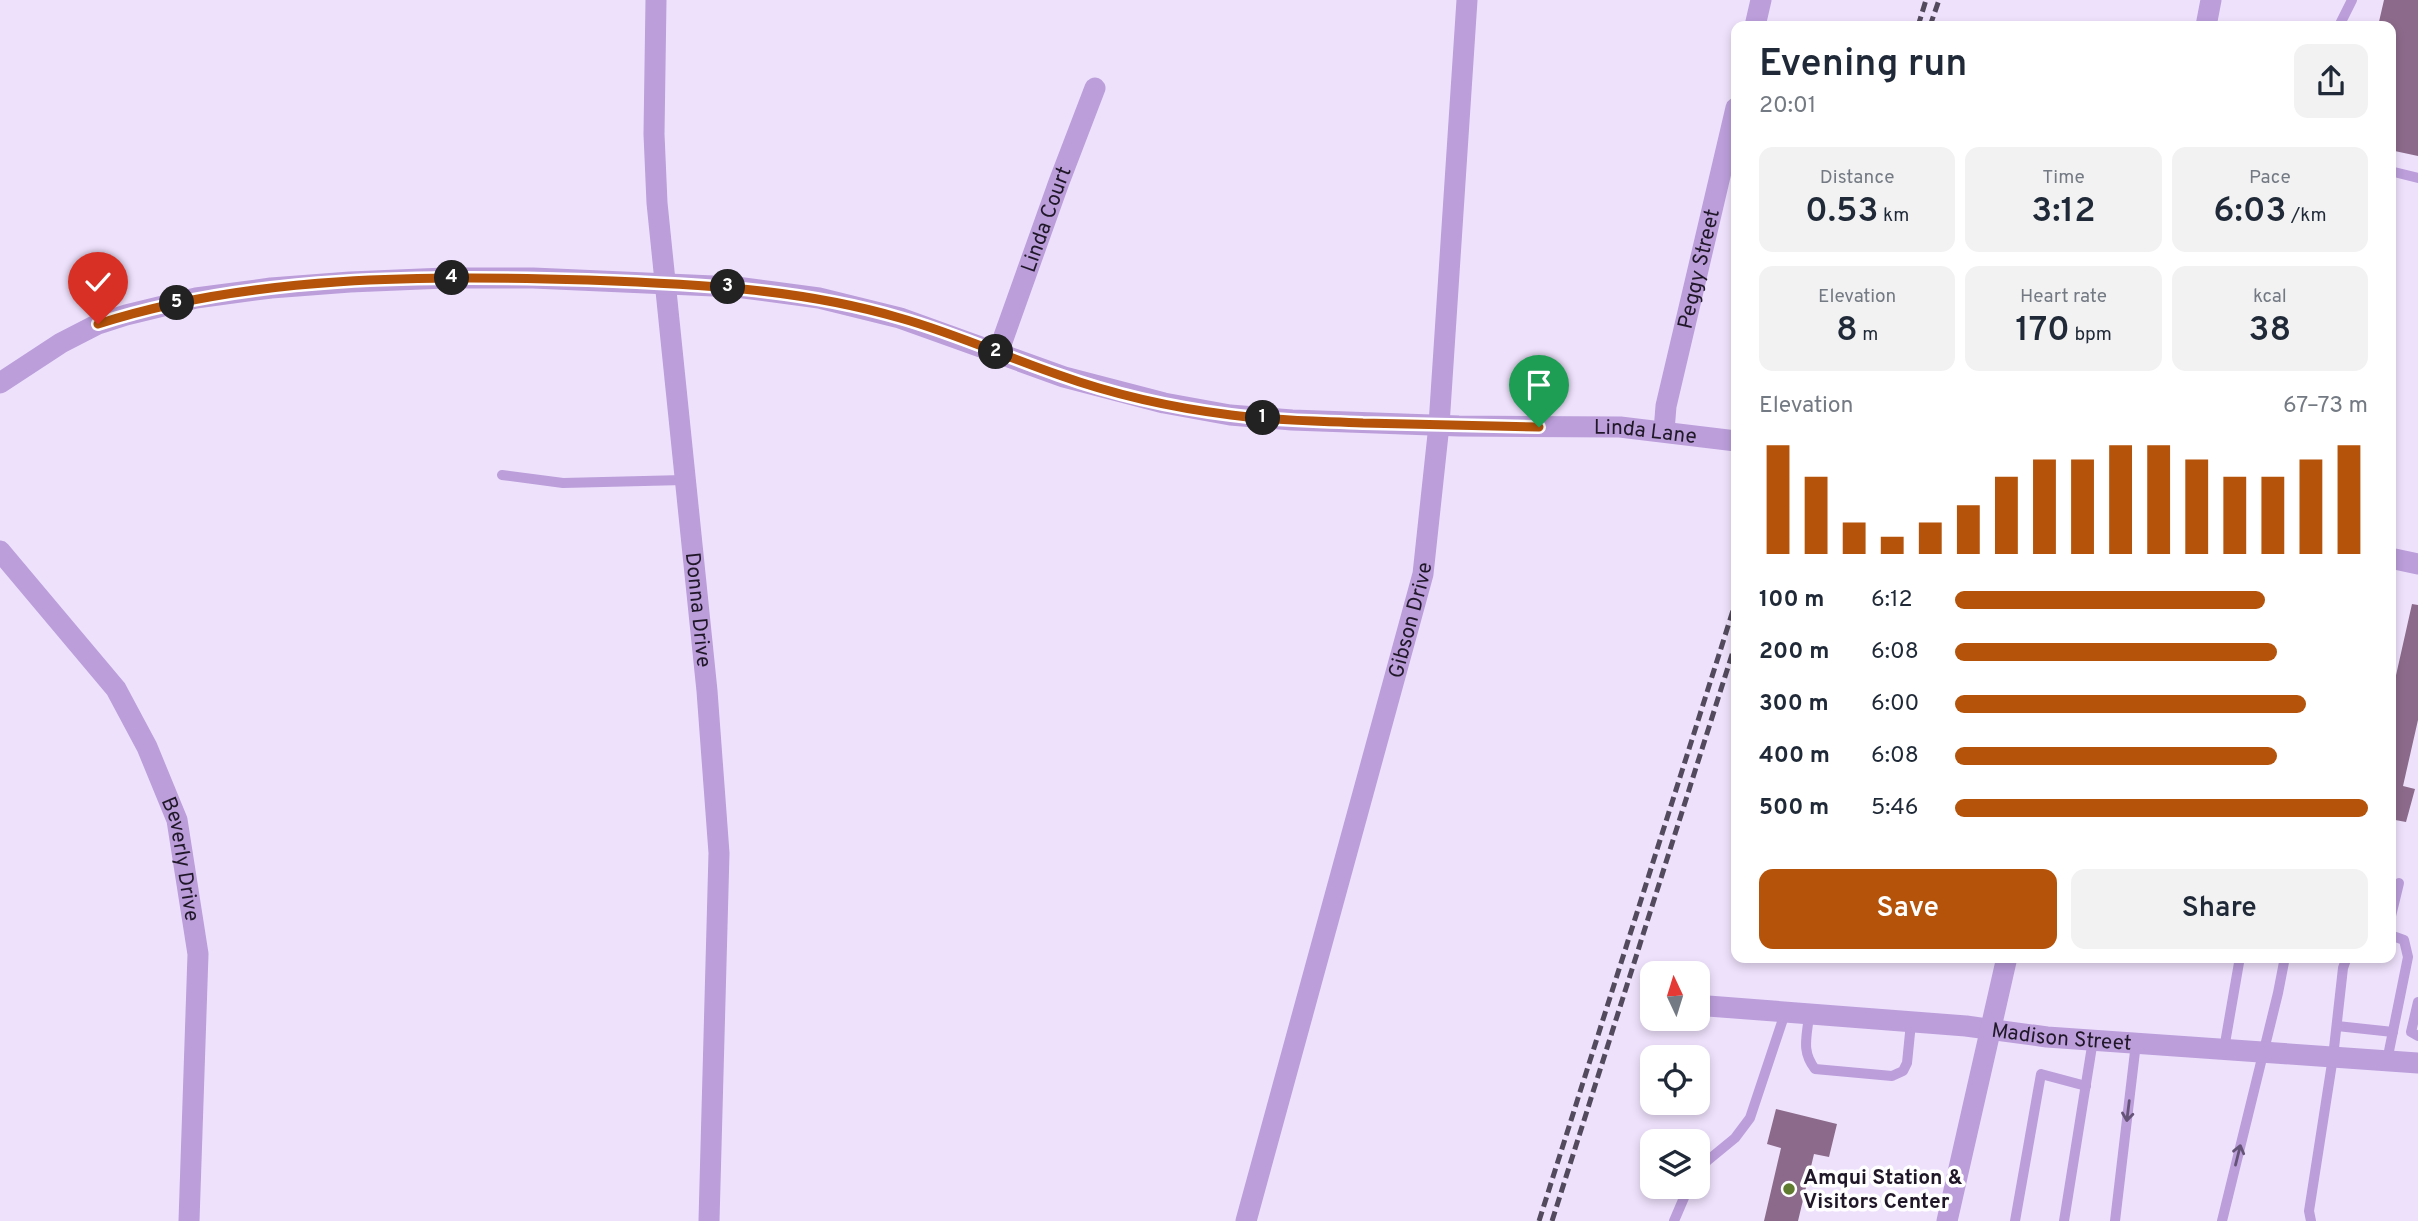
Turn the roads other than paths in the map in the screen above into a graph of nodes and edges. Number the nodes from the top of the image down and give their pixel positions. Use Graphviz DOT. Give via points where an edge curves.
graph roads {
  1 [pos="656,0"];
  2 [pos="1467,0"];
  3 [pos="1762,0"];
  4 [pos="2211,0"];
  5 [pos="2352,0"];
  6 [pos="1756,21"];
  7 [pos="2207,21"];
  8 [pos="2342,21"];
  9 [pos="1095,88"];
  10 [pos="1731,129"];
  11 [pos="2396,172"];
  12 [pos="2418,178"];
  13 [pos="664,283"];
  14 [pos="998,353"];
  15 [pos="0,383"];
  16 [pos="1439,425"];
  17 [pos="1664,431"];
  18 [pos="1731,440"];
  19 [pos="502,475"];
  20 [pos="684,480"];
  21 [pos="0,551"];
  22 [pos="2396,559"];
  23 [pos="2418,564"];
  24 [pos="2399,883"];
  25 [pos="2396,895"];
  26 [pos="2396,937"];
  27 [pos="2006,963"];
  28 [pos="2239,963"];
  29 [pos="2284,963"];
  30 [pos="2345,963"];
  31 [pos="2418,1002"];
  32 [pos="1710,1006"];
  33 [pos="1785,1013"];
  34 [pos="2418,1015"];
  35 [pos="1809,1016"];
  36 [pos="1911,1023"];
  37 [pos="2337,1026"];
  38 [pos="2418,1026"];
  39 [pos="1990,1029"];
  40 [pos="2393,1031"];
  41 [pos="2418,1036"];
  42 [pos="2093,1040"];
  43 [pos="2136,1043"];
  44 [pos="2224,1049"];
  45 [pos="2264,1052"];
  46 [pos="2333,1057"];
  47 [pos="2387,1060"];
  48 [pos="2418,1063"];
  49 [pos="2086,1086"];
  50 [pos="1710,1159"];
  51 [pos="1683,1199"];
  52 [pos="189,1221"];
  53 [pos="709,1221"];
  54 [pos="1245,1221"];
  55 [pos="1674,1221"];
  56 [pos="1947,1221"];
  57 [pos="2015,1221"];
  58 [pos="2064,1221"];
  59 [pos="2115,1221"];
  60 [pos="2222,1221"];
  61 [pos="2311,1221"];
  1 -- 13 [label="street, Donna Drive" via="654,134"];
  2 -- 16 [label="street, Gibson Drive"];
  3 -- 6 [label="street"];
  4 -- 7 [label="street"];
  5 -- 8 [label="lane"];
  9 -- 14 [label="street, Linda Court"];
  10 -- 17 [label="street, Peggy Street"];
  11 -- 12 [label="lane"];
  13 -- 14 [label="street, Linda Lane" via="819,298 900,318"];
  13 -- 15 [label="street, Linda Lane" via="445,278 271,288 196,298 98,324"];
  13 -- 20 [label="street, Donna Drive"];
  14 -- 16 [label="street, Linda Lane" via="1102,388 1230,415"];
  16 -- 17 [label="street, Linda Lane"];
  16 -- 54 [label="street, Gibson Drive" via="1423,574"];
  17 -- 18 [label="street, Linda Lane"];
  19 -- 20 [label="lane" via="563,483"];
  20 -- 53 [label="street, Donna Drive" via="719,853"];
  21 -- 52 [label="street, Beverly Drive" via="116,689 147,747 177,820 198,954"];
  22 -- 23 [label="street"];
  24 -- 25 [label="lane"];
  26 -- 40 [label="lane" via="2404,940 2408,957"];
  27 -- 39 [label="street"];
  28 -- 44 [label="lane"];
  29 -- 45 [label="lane"];
  30 -- 37 [label="lane"];
  31 -- 41 [label="lane" via="2412,1032"];
  32 -- 33 [label="street, Madison Street"];
  33 -- 35 [label="street, Madison Street"];
  33 -- 50 [label="lane" via="1750,1118"];
  34 -- 38 [label="lane"];
  35 -- 36 [label="street, Madison Street"];
  35 -- 36 [label="lane" via="1805,1051 1815,1069 1892,1076 1907,1063"];
  36 -- 39 [label="street, Madison Street"];
  37 -- 40 [label="lane"];
  37 -- 46 [label="lane"];
  39 -- 42 [label="street, Madison Street"];
  39 -- 56 [label="street"];
  40 -- 47 [label="lane"];
  42 -- 43 [label="street, Madison Street"];
  42 -- 49 [label="lane"];
  43 -- 44 [label="street, Madison Street"];
  43 -- 59 [label="lane, one-way"];
  44 -- 45 [label="street, Madison Street"];
  45 -- 46 [label="street, Madison Street"];
  60 -- 45 [label="lane, one-way"];
  46 -- 47 [label="street, Madison Street"];
  46 -- 61 [label="lane"];
  47 -- 48 [label="street, Madison Street"];
  49 -- 57 [label="lane" via="2041,1074"];
  49 -- 58 [label="lane"];
  51 -- 55 [label="lane"];
}
